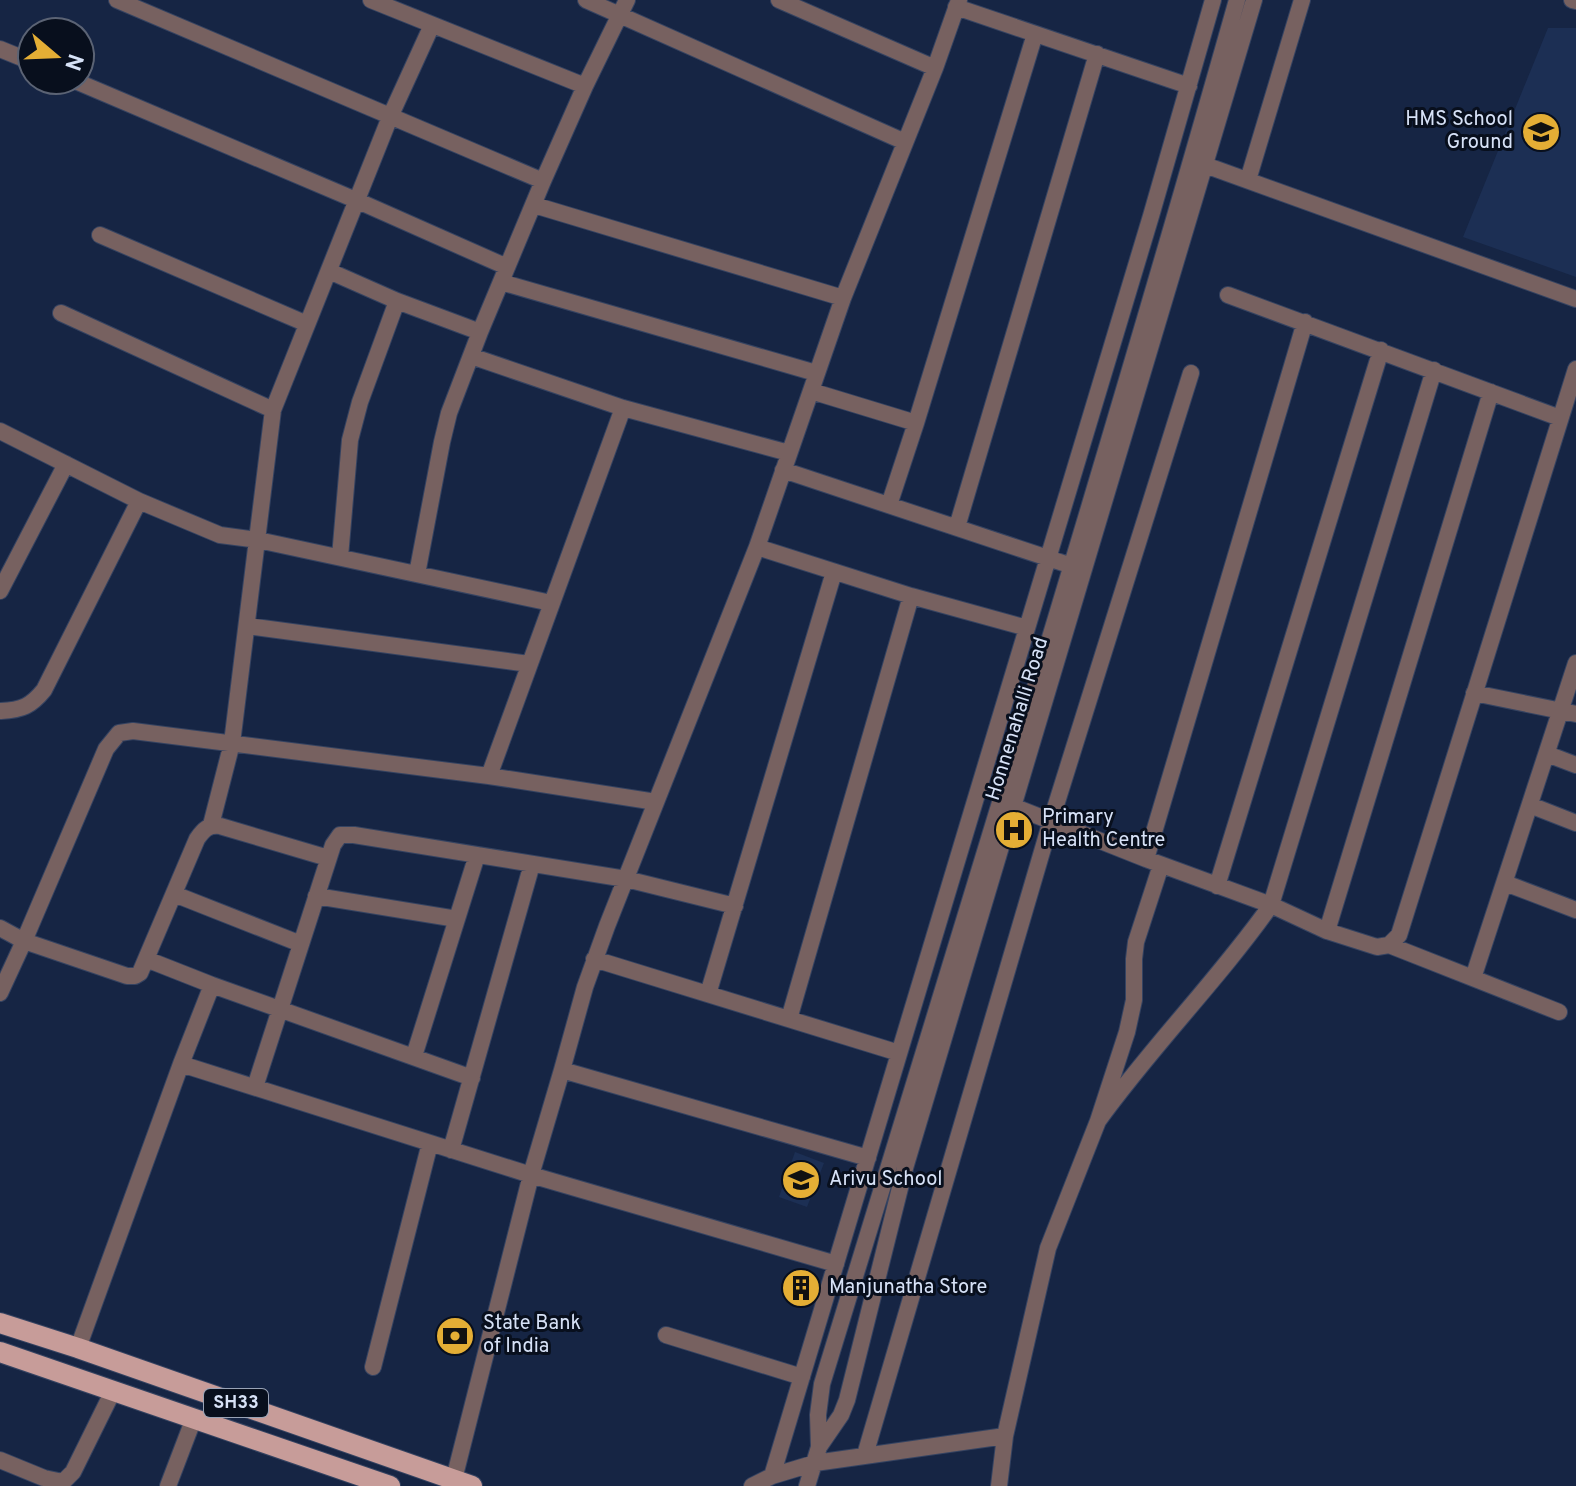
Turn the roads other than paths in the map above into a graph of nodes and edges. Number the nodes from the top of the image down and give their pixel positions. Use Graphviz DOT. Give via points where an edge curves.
graph roads {
  1 [pos="117,0"];
  2 [pos="371,0"];
  3 [pos="586,0"];
  4 [pos="627,0"];
  5 [pos="779,0"];
  6 [pos="1213,0"];
  7 [pos="1237,0"];
  8 [pos="1254,0"];
  9 [pos="1302,0"];
  10 [pos="958,4"];
  11 [pos="620,16"];
  12 [pos="432,25"];
  13 [pos="1035,34"];
  14 [pos="1097,54"];
  15 [pos="935,68"];
  16 [pos="585,86"];
  17 [pos="1189,86"];
  18 [pos="96,90"];
  19 [pos="390,117"];
  20 [pos="905,142"];
  21 [pos="1205,165"];
  22 [pos="1248,180"];
  23 [pos="543,181"];
  24 [pos="358,201"];
  25 [pos="534,205"];
  26 [pos="100,235"];
  27 [pos="329,271"];
  28 [pos="504,275"];
  29 [pos="1228,295"];
  30 [pos="843,298"];
  31 [pos="1576,299"];
  32 [pos="397,301"];
  33 [pos="61,313"];
  34 [pos="1305,322"];
  35 [pos="307,324"];
  36 [pos="480,332"];
  37 [pos="1381,350"];
  38 [pos="471,356"];
  39 [pos="1576,369"];
  40 [pos="1434,370"];
  41 [pos="816,373"];
  42 [pos="1191,373"];
  43 [pos="811,391"];
  44 [pos="1491,392"];
  45 [pos="623,408"];
  46 [pos="273,410"];
  47 [pos="1560,418"];
  48 [pos="916,423"];
  49 [pos="0,431"];
  50 [pos="789,453"];
  51 [pos="66,464"];
  52 [pos="783,470"];
  53 [pos="139,501"];
  54 [pos="889,505"];
  55 [pos="957,527"];
  56 [pos="258,540"];
  57 [pos="757,547"];
  58 [pos="340,557"];
  59 [pos="1049,557"];
  60 [pos="1072,566"];
  61 [pos="834,572"];
  62 [pos="417,574"];
  63 [pos="0,591"];
  64 [pos="911,596"];
  65 [pos="551,603"];
  66 [pos="248,626"];
  67 [pos="1027,628"];
  68 [pos="1576,663"];
  69 [pos="529,664"];
  70 [pos="1474,693"];
  71 [pos="0,711"];
  72 [pos="1569,712"];
  73 [pos="232,743"];
  74 [pos="1547,754"];
  75 [pos="1576,765"];
  76 [pos="489,776"];
  77 [pos="656,802"];
  78 [pos="1006,803"];
  79 [pos="1530,805"];
  80 [pos="1051,821"];
  81 [pos="1576,823"];
  82 [pos="211,825"];
  83 [pos="477,855"];
  84 [pos="328,858"];
  85 [pos="1154,862"];
  86 [pos="532,864"];
  87 [pos="626,879"];
  88 [pos="1505,883"];
  89 [pos="1217,886"];
  90 [pos="174,894"];
  91 [pos="316,896"];
  92 [pos="1271,905"];
  93 [pos="735,906"];
  94 [pos="1576,910"];
  95 [pos="457,919"];
  96 [pos="0,928"];
  97 [pos="1327,931"];
  98 [pos="24,941"];
  99 [pos="301,944"];
  100 [pos="1389,945"];
  101 [pos="146,959"];
  102 [pos="594,959"];
  103 [pos="1473,978"];
  104 [pos="212,985"];
  105 [pos="0,993"];
  106 [pos="708,994"];
  107 [pos="281,1009"];
  108 [pos="1559,1012"];
  109 [pos="789,1019"];
  110 [pos="899,1053"];
  111 [pos="414,1056"];
  112 [pos="181,1064"];
  113 [pos="562,1070"];
  114 [pos="472,1078"];
  115 [pos="255,1087"];
  116 [pos="1098,1121"];
  117 [pos="430,1143"];
  118 [pos="451,1150"];
  119 [pos="868,1158"];
  120 [pos="531,1175"];
  121 [pos="836,1264"];
  122 [pos="0,1323"];
  123 [pos="666,1335"];
  124 [pos="78,1348"];
  125 [pos="0,1352"];
  126 [pos="373,1367"];
  127 [pos="802,1377"];
  128 [pos="113,1391"];
  129 [pos="194,1418"];
  130 [pos="1005,1436"];
  131 [pos="817,1455"];
  132 [pos="865,1455"];
  133 [pos="0,1460"];
  134 [pos="772,1476"];
  135 [pos="463,1483"];
  136 [pos="168,1486"];
  137 [pos="390,1486"];
  138 [pos="752,1486"];
  139 [pos="807,1486"];
  140 [pos="999,1486"];
  1 -- 19 [label="street"];
  2 -- 12 [label="street"];
  3 -- 11 [label="street"];
  4 -- 11 [label="street"];
  5 -- 15 [label="street"];
  6 -- 17 [label="street"];
  7 -- 60 [label="street, Honnenahalli Road"];
  8 -- 21 [label="street, Honnenahalli Road"];
  9 -- 22 [label="street"];
  10 -- 13 [label="street"];
  10 -- 15 [label="street"];
  11 -- 16 [label="street"];
  11 -- 20 [label="street"];
  12 -- 16 [label="street"];
  12 -- 19 [label="street"];
  13 -- 14 [label="street"];
  13 -- 48 [label="street"];
  14 -- 17 [label="street"];
  14 -- 55 [label="street"];
  15 -- 20 [label="street"];
  16 -- 23 [label="street"];
  17 -- 59 [label="street"];
  18 -- 24 [label="street"];
  19 -- 23 [label="street"];
  19 -- 24 [label="street"];
  20 -- 30 [label="street"];
  21 -- 22 [label="street"];
  21 -- 78 [label="street, Honnenahalli Road"];
  22 -- 31 [label="street"];
  23 -- 25 [label="street"];
  24 -- 27 [label="street"];
  24 -- 28 [label="street"];
  25 -- 28 [label="street"];
  25 -- 30 [label="street"];
  26 -- 35 [label="street"];
  27 -- 32 [label="street"];
  27 -- 35 [label="street"];
  28 -- 36 [label="street"];
  28 -- 41 [label="street"];
  29 -- 34 [label="street"];
  30 -- 41 [label="street"];
  32 -- 36 [label="street"];
  32 -- 58 [label="street" via="350,440"];
  33 -- 46 [label="street"];
  34 -- 37 [label="street"];
  34 -- 85 [label="street"];
  35 -- 46 [label="street"];
  36 -- 38 [label="street"];
  37 -- 40 [label="street"];
  37 -- 89 [label="street"];
  38 -- 45 [label="street"];
  38 -- 62 [label="street" via="446,428"];
  39 -- 47 [label="street"];
  40 -- 44 [label="street"];
  40 -- 92 [label="street"];
  41 -- 43 [label="street"];
  42 -- 80 [label="street"];
  43 -- 48 [label="street"];
  43 -- 50 [label="street"];
  44 -- 47 [label="street"];
  44 -- 97 [label="street"];
  45 -- 50 [label="street"];
  45 -- 65 [label="street"];
  46 -- 56 [label="street"];
  47 -- 70 [label="street"];
  48 -- 54 [label="street"];
  49 -- 51 [label="street"];
  50 -- 52 [label="street"];
  51 -- 53 [label="street"];
  51 -- 63 [label="street"];
  52 -- 54 [label="street"];
  52 -- 57 [label="street"];
  53 -- 56 [label="street" via="220,535"];
  53 -- 71 [label="street" via="44,690 34,702"];
  54 -- 55 [label="street"];
  55 -- 59 [label="street"];
  56 -- 58 [label="street"];
  56 -- 66 [label="street"];
  57 -- 61 [label="street"];
  57 -- 77 [label="street"];
  58 -- 62 [label="street"];
  59 -- 60 [label="street"];
  59 -- 67 [label="street"];
  60 -- 78 [label="street, Honnenahalli Road"];
  61 -- 64 [label="street"];
  61 -- 93 [label="street"];
  62 -- 65 [label="street"];
  64 -- 67 [label="street"];
  64 -- 109 [label="street"];
  65 -- 69 [label="street"];
  66 -- 69 [label="street"];
  66 -- 73 [label="street"];
  67 -- 110 [label="street"];
  68 -- 72 [label="street"];
  69 -- 76 [label="street"];
  70 -- 72 [label="street"];
  70 -- 100 [label="street" via="1399,935"];
  72 -- 74 [label="street"];
  73 -- 76 [label="street"];
  73 -- 82 [label="street"];
  73 -- 98 [label="street" via="119,733 106,749"];
  74 -- 75 [label="street"];
  74 -- 79 [label="street"];
  76 -- 77 [label="street"];
  77 -- 87 [label="street"];
  78 -- 80 [label="street"];
  78 -- 131 [label="street, Honnenahalli Road" via="847,1400"];
  78 -- 131 [label="street, Honnenahalli Road" via="822,1384"];
  79 -- 81 [label="street"];
  79 -- 88 [label="street"];
  80 -- 85 [label="street"];
  80 -- 132 [label="street"];
  82 -- 84 [label="street"];
  82 -- 90 [label="street" via="197,839"];
  83 -- 84 [label="street" via="340,835"];
  83 -- 86 [label="street"];
  83 -- 95 [label="street"];
  84 -- 91 [label="street"];
  85 -- 89 [label="street"];
  85 -- 116 [label="street" via="1136,942 1134,1000"];
  86 -- 87 [label="street"];
  86 -- 114 [label="street"];
  87 -- 93 [label="street"];
  87 -- 102 [label="street"];
  88 -- 94 [label="street"];
  88 -- 103 [label="street"];
  89 -- 92 [label="street"];
  90 -- 99 [label="street"];
  90 -- 101 [label="street"];
  91 -- 95 [label="street"];
  91 -- 99 [label="street"];
  92 -- 97 [label="street"];
  92 -- 116 [label="street"];
  93 -- 106 [label="street"];
  95 -- 111 [label="street"];
  96 -- 98 [label="street"];
  97 -- 100 [label="street" via="1377,947"];
  98 -- 101 [label="street" via="127,976 140,973"];
  98 -- 105 [label="street"];
  99 -- 107 [label="street"];
  100 -- 103 [label="street"];
  101 -- 104 [label="street"];
  102 -- 106 [label="street"];
  102 -- 113 [label="street"];
  103 -- 108 [label="street"];
  104 -- 107 [label="street"];
  104 -- 112 [label="street"];
  106 -- 109 [label="street"];
  107 -- 111 [label="street"];
  107 -- 115 [label="street"];
  109 -- 110 [label="street"];
  110 -- 119 [label="street"];
  111 -- 114 [label="street"];
  112 -- 115 [label="street"];
  112 -- 124 [label="street"];
  113 -- 119 [label="street"];
  113 -- 120 [label="street"];
  114 -- 118 [label="street"];
  115 -- 117 [label="street"];
  116 -- 130 [label="street" via="1048,1248"];
  117 -- 118 [label="street"];
  117 -- 126 [label="street"];
  118 -- 120 [label="street"];
  119 -- 121 [label="street"];
  120 -- 121 [label="street"];
  120 -- 135 [label="street"];
  121 -- 127 [label="street"];
  122 -- 124 [label="main road, SH33"];
  123 -- 127 [label="street"];
  124 -- 135 [label="main road, SH33"];
  125 -- 128 [label="main road, SH33"];
  127 -- 134 [label="street"];
  128 -- 129 [label="main road, SH33"];
  128 -- 133 [label="street" via="63,1482"];
  129 -- 136 [label="street"];
  129 -- 137 [label="main road, SH33"];
  130 -- 132 [label="street"];
  130 -- 140 [label="street"];
  131 -- 132 [label="street"];
  131 -- 134 [label="street"];
  131 -- 139 [label="street, Honnenahalli Road"];
  134 -- 138 [label="street"];
}
